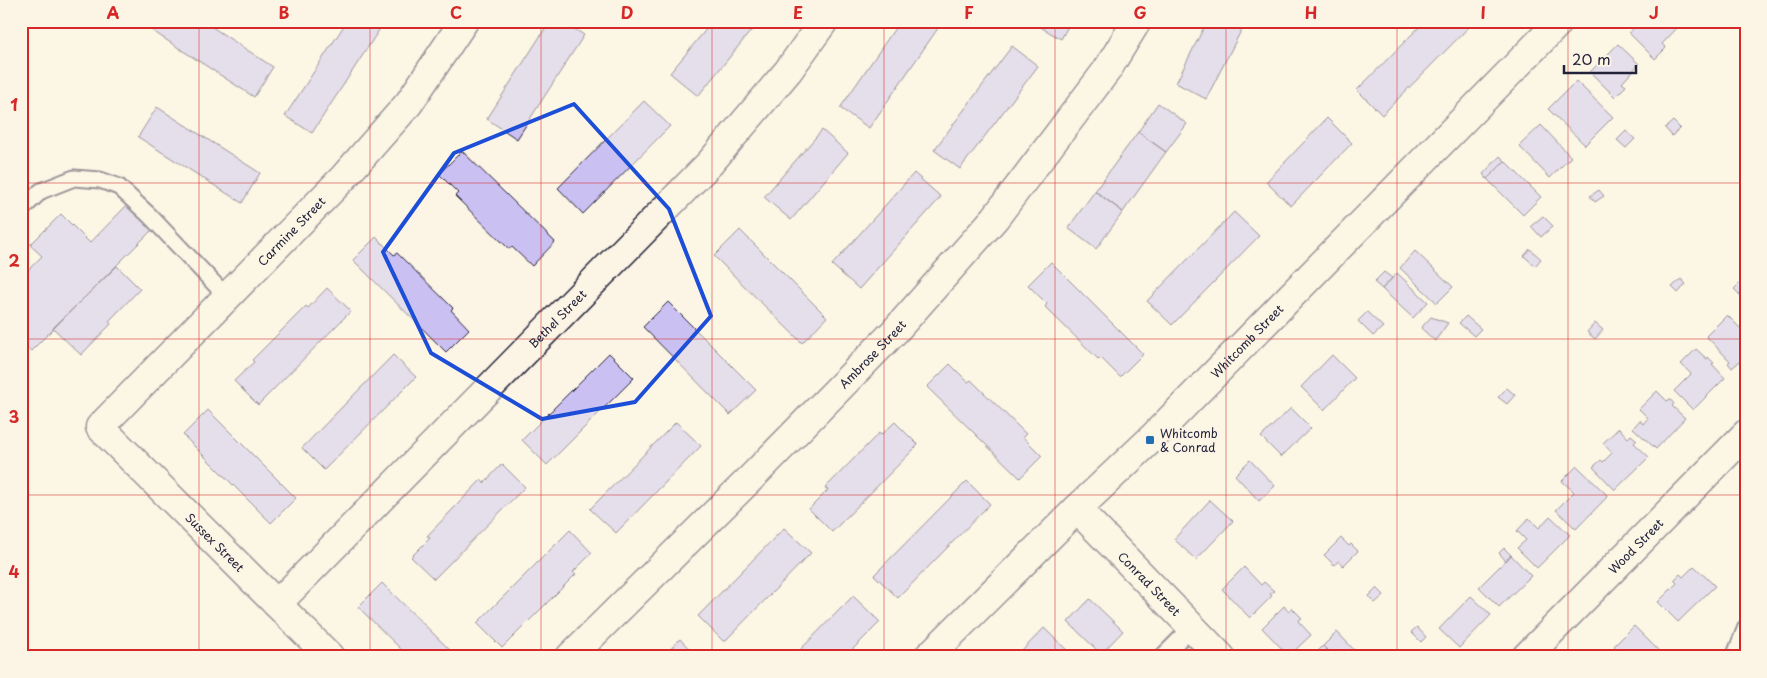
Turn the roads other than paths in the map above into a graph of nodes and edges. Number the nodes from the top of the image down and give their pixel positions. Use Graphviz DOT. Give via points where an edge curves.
graph roads {
  1 [pos="464,21"];
  2 [pos="824,21"];
  3 [pos="1136,21"];
  4 [pos="1560,21"];
  5 [pos="21,210"];
  6 [pos="226,297"];
  7 [pos="100,427"];
  8 [pos="1746,434"];
  9 [pos="1077,509"];
  10 [pos="276,604"];
  11 [pos="1192,627"];
  12 [pos="1746,628"];
  13 [pos="330,657"];
  14 [pos="570,657"];
  15 [pos="928,657"];
  16 [pos="1162,657"];
  17 [pos="1221,657"];
  18 [pos="1526,657"];
  19 [pos="1734,657"];
  1 -- 6 [label="street, Carmine Street" via="409,103 344,177"];
  2 -- 10 [label="street, Bethel Street" via="788,71 710,163"];
  3 -- 14 [label="street, Ambrose Street" via="1107,70 995,218 901,324"];
  4 -- 9 [label="street, Whitcomb Street" via="1150,440"];
  5 -- 6 [label="lane" via="42,191 74,178 100,180 118,188 150,216"];
  6 -- 7 [label="street, Carmine Street"];
  7 -- 10 [label="street, Sussex Street"];
  8 -- 18 [label="street, Wood Street"];
  9 -- 11 [label="street, Conrad Street"];
  9 -- 15 [label="street, Whitcomb Street"];
  10 -- 13 [label="street, Sussex Street"];
  11 -- 16 [label="lane"];
  11 -- 17 [label="street, Conrad Street"];
  12 -- 19 [label="lane"];
}
